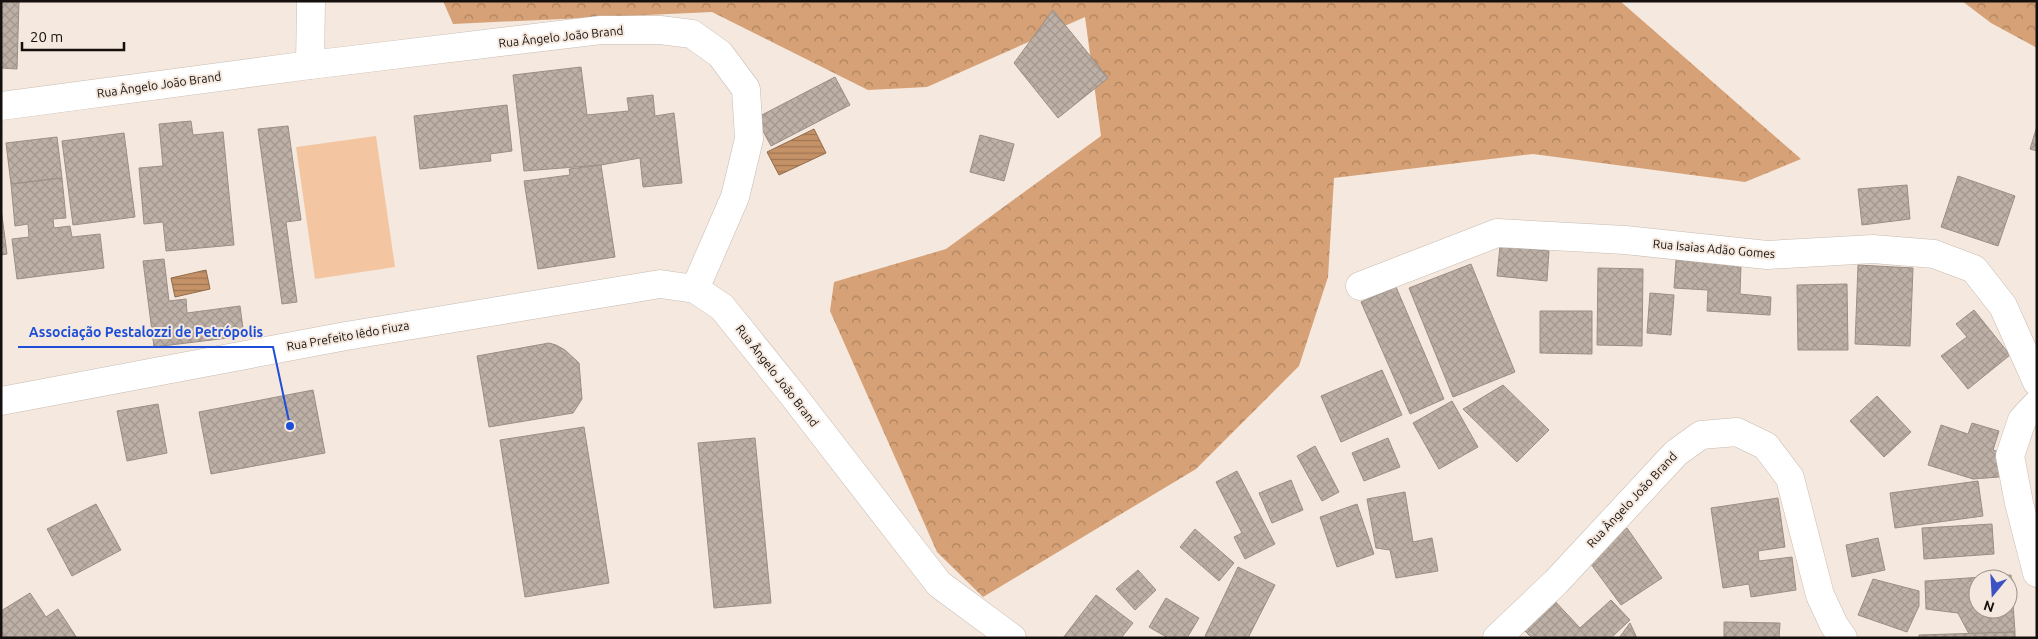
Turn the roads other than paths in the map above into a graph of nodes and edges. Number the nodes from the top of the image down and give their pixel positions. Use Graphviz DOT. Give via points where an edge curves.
graph roads {
  1 [pos="311,1"];
  2 [pos="310,66"];
  3 [pos="1,106"];
  4 [pos="1360,286"];
  5 [pos="696,289"];
  6 [pos="2037,382"];
  7 [pos="1,401"];
  8 [pos="2037,404"];
  9 [pos="2037,573"];
  10 [pos="1012,638"];
  11 [pos="1497,638"];
  12 [pos="1843,638"];
  1 -- 2 [label="street"];
  2 -- 3 [label="street, Rua Ângelo João Brand"];
  2 -- 5 [label="street, Rua Ângelo João Brand" via="601,30 660,30 692,34 720,54 746,89 749,138 735,197"];
  4 -- 6 [label="street, Rua Isaias Adão Gomes" via="1497,233 1624,240 1767,255 1873,249 1934,254 1974,269 2003,306"];
  5 -- 7 [label="street, Rua Prefeito Iêdo Fiuza" via="660,284 346,336"];
  5 -- 10 [label="street, Rua Ângelo João Brand" via="722,307 939,584"];
  8 -- 9 [label="street" via="2022,420 2010,456"];
  11 -- 12 [label="street, Rua Ângelo João Brand" via="1556,582 1676,453 1701,435 1737,432 1766,446 1790,478 1820,595"];
}
